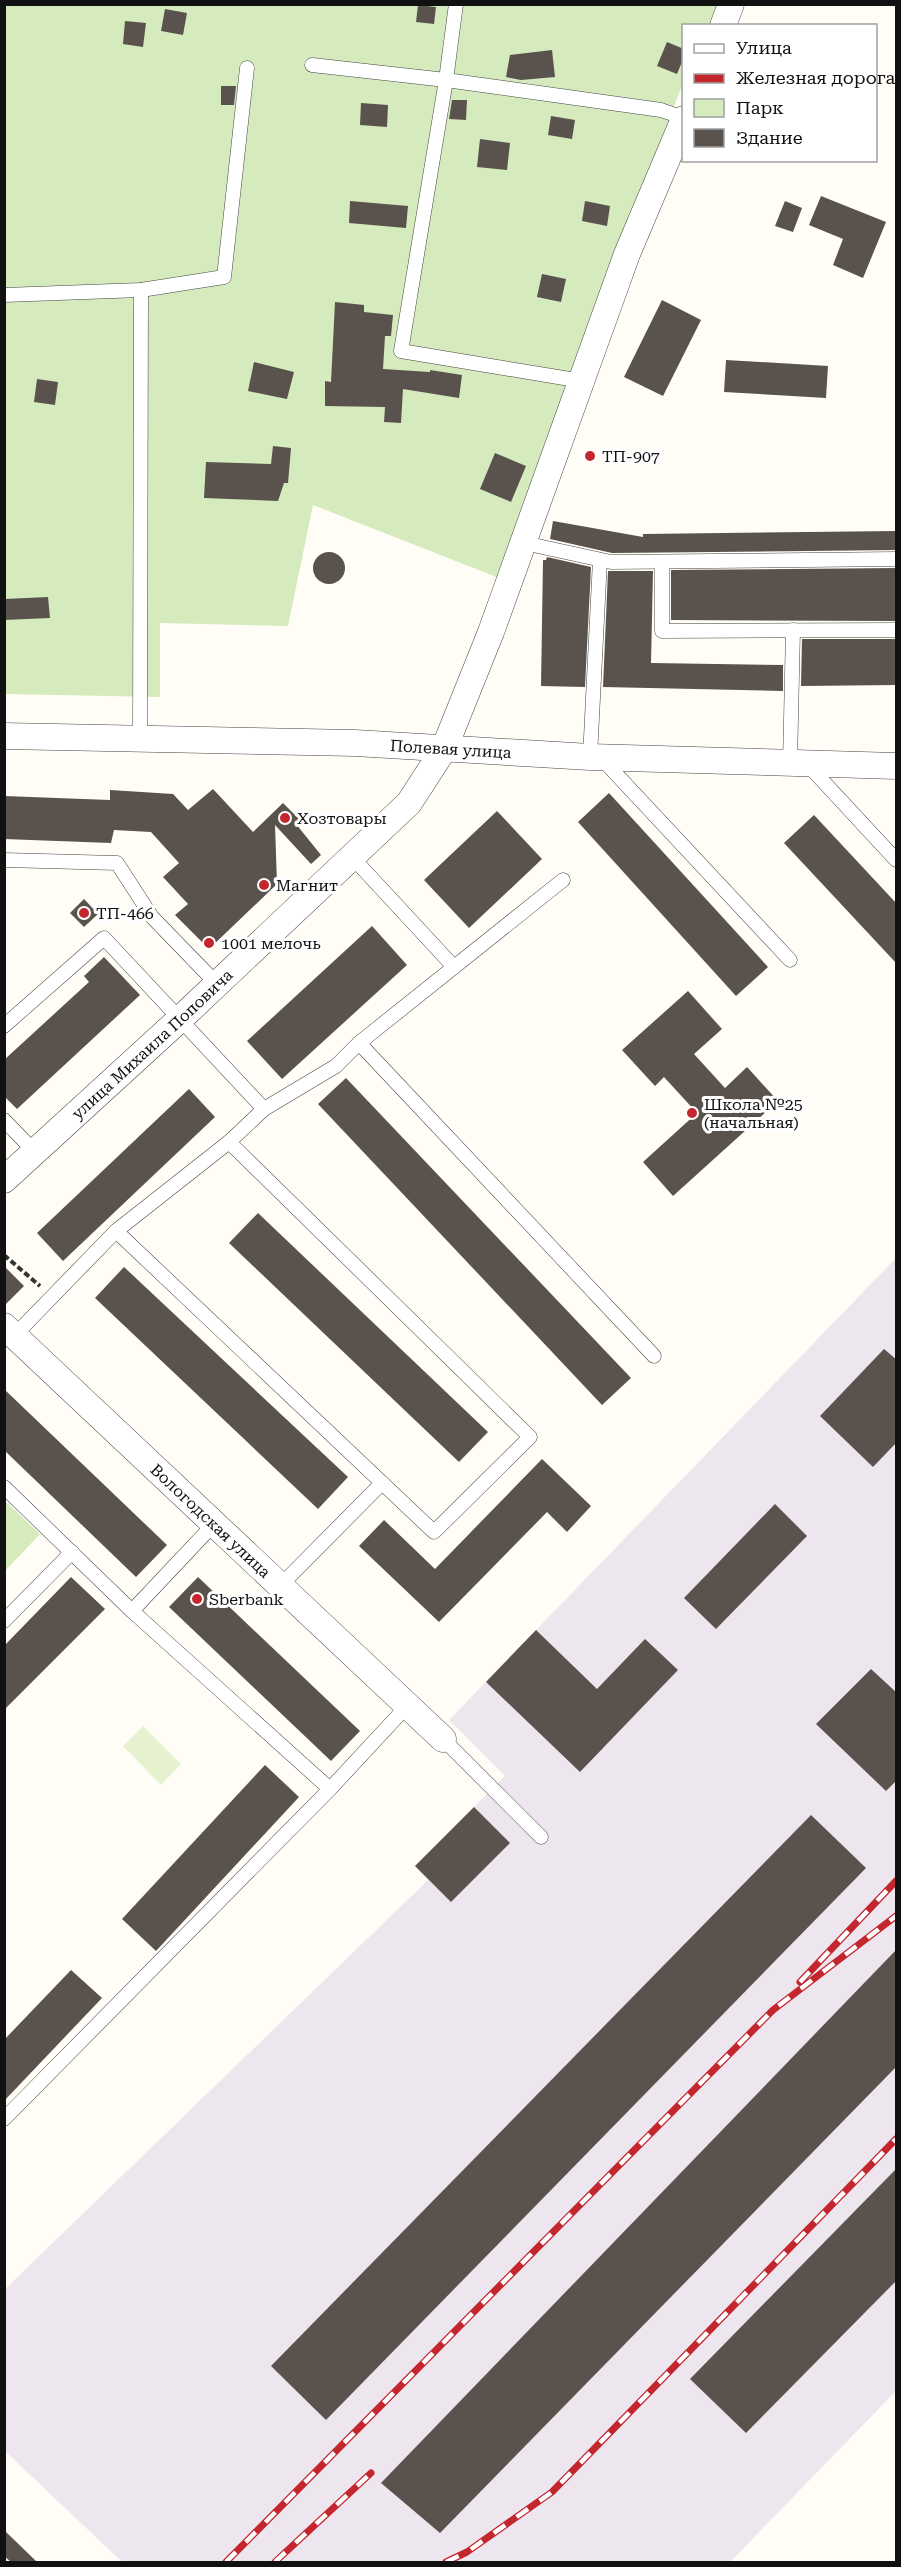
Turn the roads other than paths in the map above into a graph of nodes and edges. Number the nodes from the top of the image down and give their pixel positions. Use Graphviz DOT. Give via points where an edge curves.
graph roads {
  1 [pos="456,4"];
  2 [pos="731,4"];
  3 [pos="724,24"];
  4 [pos="312,65"];
  5 [pos="247,68"];
  6 [pos="446,80"];
  7 [pos="682,117"];
  8 [pos="682,123"];
  9 [pos="141,290"];
  10 [pos="4,295"];
  11 [pos="582,381"];
  12 [pos="524,543"];
  13 [pos="897,559"];
  14 [pos="600,560"];
  15 [pos="662,562"];
  16 [pos="793,630"];
  17 [pos="897,630"];
  18 [pos="4,736"];
  19 [pos="140,739"];
  20 [pos="444,749"];
  21 [pos="595,757"];
  22 [pos="799,764"];
  23 [pos="897,766"];
  24 [pos="352,857"];
  25 [pos="4,860"];
  26 [pos="897,860"];
  27 [pos="563,880"];
  28 [pos="790,960"];
  29 [pos="454,967"];
  30 [pos="217,984"];
  31 [pos="180,1019"];
  32 [pos="4,1026"];
  33 [pos="359,1043"];
  34 [pos="264,1109"];
  35 [pos="4,1120"];
  36 [pos="229,1142"];
  37 [pos="35,1152"];
  38 [pos="4,1180"];
  39 [pos="116,1231"];
  40 [pos="8,1335"];
  41 [pos="654,1356"];
  42 [pos="382,1483"];
  43 [pos="4,1487"];
  44 [pos="213,1525"];
  45 [pos="72,1552"];
  46 [pos="280,1586"];
  47 [pos="132,1611"];
  48 [pos="4,1621"];
  49 [pos="408,1705"];
  50 [pos="443,1739"];
  51 [pos="330,1789"];
  52 [pos="542,1837"];
  53 [pos="4,2120"];
  1 -- 6 [label="lane"];
  2 -- 3 [label="street"];
  4 -- 6 [label="lane"];
  5 -- 9 [label="lane" via="224,277"];
  6 -- 7 [label="lane" via="661,110"];
  6 -- 11 [label="lane" via="401,351"];
  8 -- 11 [label="street, улица Михаила Поповича" via="627,254"];
  9 -- 10 [label="lane"];
  9 -- 19 [label="lane"];
  11 -- 12 [label="street, улица Михаила Поповича"];
  12 -- 14 [label="lane"];
  12 -- 20 [label="street, улица Михаила Поповича"];
  13 -- 15 [label="lane"];
  14 -- 15 [label="lane"];
  14 -- 21 [label="lane"];
  15 -- 16 [label="lane" via="662,631"];
  16 -- 17 [label="lane"];
  16 -- 22 [label="lane"];
  18 -- 19 [label="street, Полевая улица"];
  19 -- 20 [label="street, Полевая улица" via="355,743"];
  20 -- 21 [label="street, Полевая улица"];
  20 -- 24 [label="street, улица Михаила Поповича" via="409,803"];
  21 -- 22 [label="street, Полевая улица"];
  21 -- 28 [label="lane"];
  22 -- 23 [label="street, Полевая улица"];
  22 -- 26 [label="lane"];
  24 -- 29 [label="lane"];
  24 -- 30 [label="street, улица Михаила Поповича"];
  25 -- 30 [label="lane" via="117,863 152,917"];
  27 -- 29 [label="lane"];
  29 -- 33 [label="lane"];
  30 -- 31 [label="street, улица Михаила Поповича"];
  31 -- 32 [label="lane" via="104,938"];
  31 -- 34 [label="lane"];
  31 -- 37 [label="street, улица Михаила Поповича"];
  33 -- 34 [label="lane" via="336,1066"];
  33 -- 41 [label="lane"];
  34 -- 36 [label="lane"];
  35 -- 37 [label="lane"];
  36 -- 39 [label="lane"];
  36 -- 42 [label="lane" via="530,1437 434,1532"];
  37 -- 38 [label="street, улица Михаила Поповича"];
  39 -- 40 [label="lane" via="52,1297"];
  39 -- 42 [label="lane"];
  40 -- 44 [label="street, Вологодская улица"];
  42 -- 46 [label="lane"];
  43 -- 45 [label="lane"];
  44 -- 46 [label="street, Вологодская улица"];
  44 -- 47 [label="lane"];
  45 -- 47 [label="lane"];
  45 -- 48 [label="lane"];
  46 -- 49 [label="street, Вологодская улица"];
  47 -- 51 [label="lane"];
  49 -- 50 [label="street, Вологодская улица"];
  49 -- 51 [label="lane"];
  50 -- 52 [label="lane"];
  51 -- 53 [label="lane"];
}
